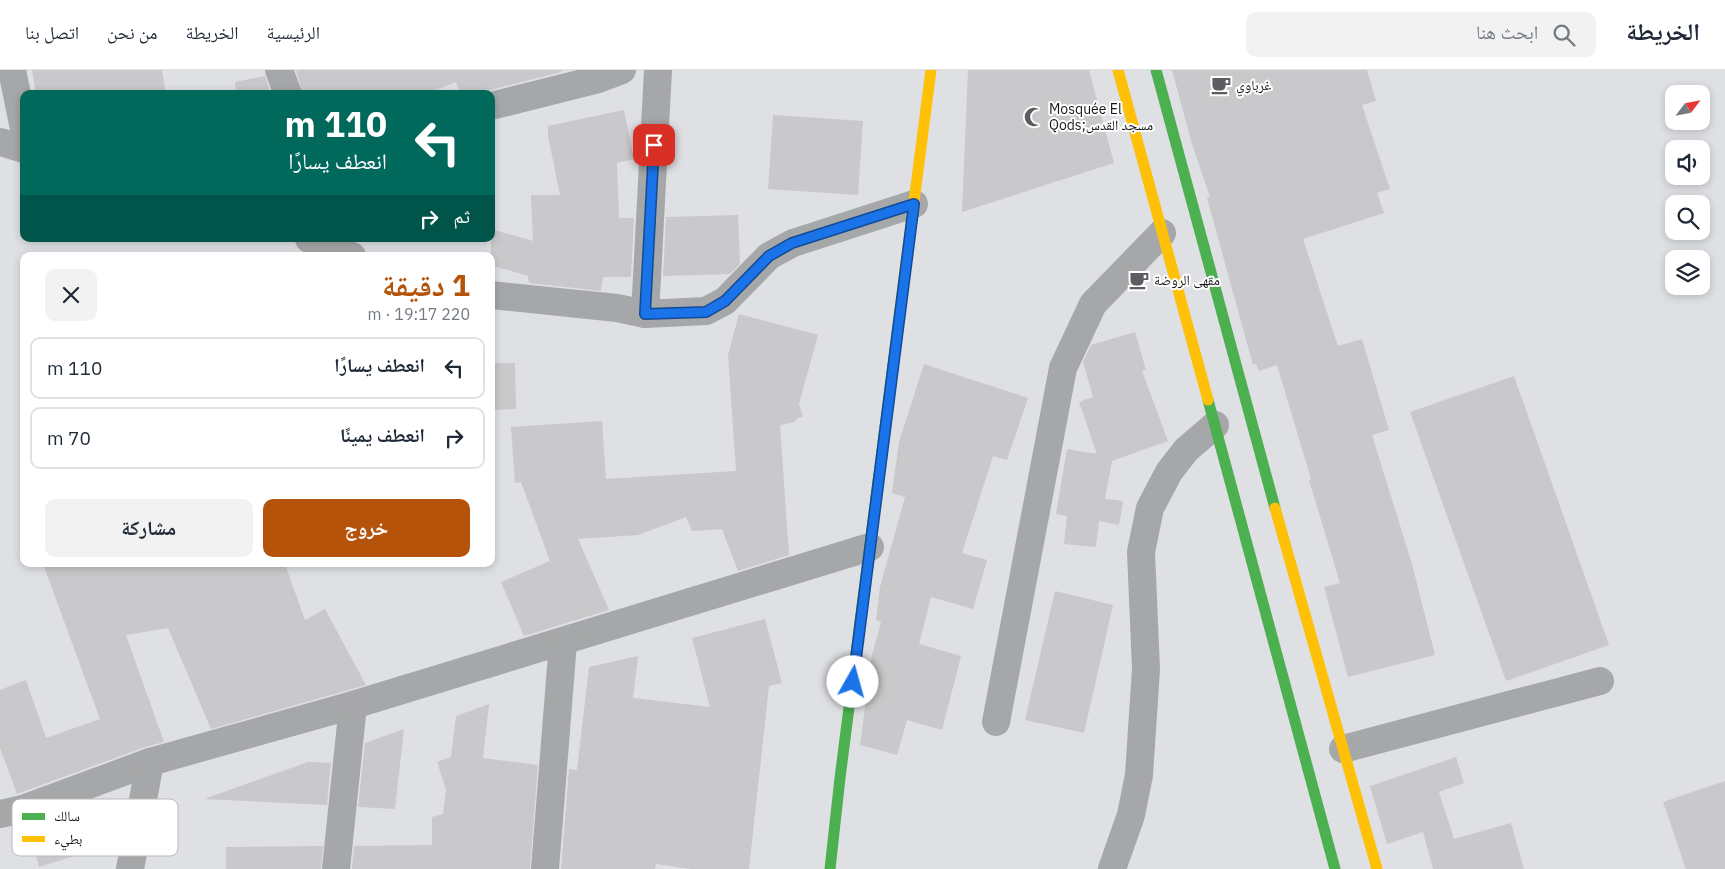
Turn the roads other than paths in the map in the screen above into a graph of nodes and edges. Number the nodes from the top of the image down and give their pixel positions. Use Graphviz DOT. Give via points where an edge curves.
graph roads {
  1 [pos="12,70"];
  2 [pos="280,70"];
  3 [pos="622,70"];
  4 [pos="658,70"];
  5 [pos="931,70"];
  6 [pos="1118,70"];
  7 [pos="1156,70"];
  8 [pos="592,75"];
  9 [pos="287,90"];
  10 [pos="495,105"];
  11 [pos="20,109"];
  12 [pos="0,142"];
  13 [pos="20,148"];
  14 [pos="914,204"];
  15 [pos="1162,234"];
  16 [pos="317,242"];
  17 [pos="342,252"];
  18 [pos="495,295"];
  19 [pos="645,314"];
  20 [pos="1214,425"];
  21 [pos="870,547"];
  22 [pos="563,642"];
  23 [pos="1600,681"];
  24 [pos="353,705"];
  25 [pos="996,722"];
  26 [pos="1343,749"];
  27 [pos="150,762"];
  28 [pos="50,799"];
  29 [pos="143,799"];
  30 [pos="132,856"];
  31 [pos="130,869"];
  32 [pos="336,869"];
  33 [pos="545,869"];
  34 [pos="830,869"];
  35 [pos="1112,869"];
  36 [pos="1336,869"];
  37 [pos="1377,869"];
  1 -- 11 [label="street"];
  2 -- 9 [label="street"];
  3 -- 8 [label="street"];
  4 -- 19 [label="street"];
  5 -- 14 [label="main road"];
  6 -- 15 [label="main road"];
  7 -- 26 [label="main road"];
  8 -- 10 [label="street"];
  12 -- 13 [label="street"];
  14 -- 19 [label="street" via="792,243 769,256 725,301 706,312"];
  14 -- 21 [label="main road"];
  15 -- 20 [label="main road"];
  15 -- 25 [label="street" via="1093,304 1063,368"];
  16 -- 17 [label="street"];
  18 -- 19 [label="street" via="617,308"];
  20 -- 35 [label="street" via="1186,450 1169,472 1150,508 1141,552 1146,669 1139,775 1131,815"];
  20 -- 36 [label="main road"];
  21 -- 22 [label="street"];
  21 -- 34 [label="main road"];
  22 -- 24 [label="street"];
  22 -- 33 [label="street"];
  23 -- 26 [label="street"];
  24 -- 27 [label="street"];
  24 -- 32 [label="street"];
  26 -- 37 [label="main road"];
  27 -- 28 [label="street"];
  27 -- 29 [label="street"];
  30 -- 31 [label="street"];
}
